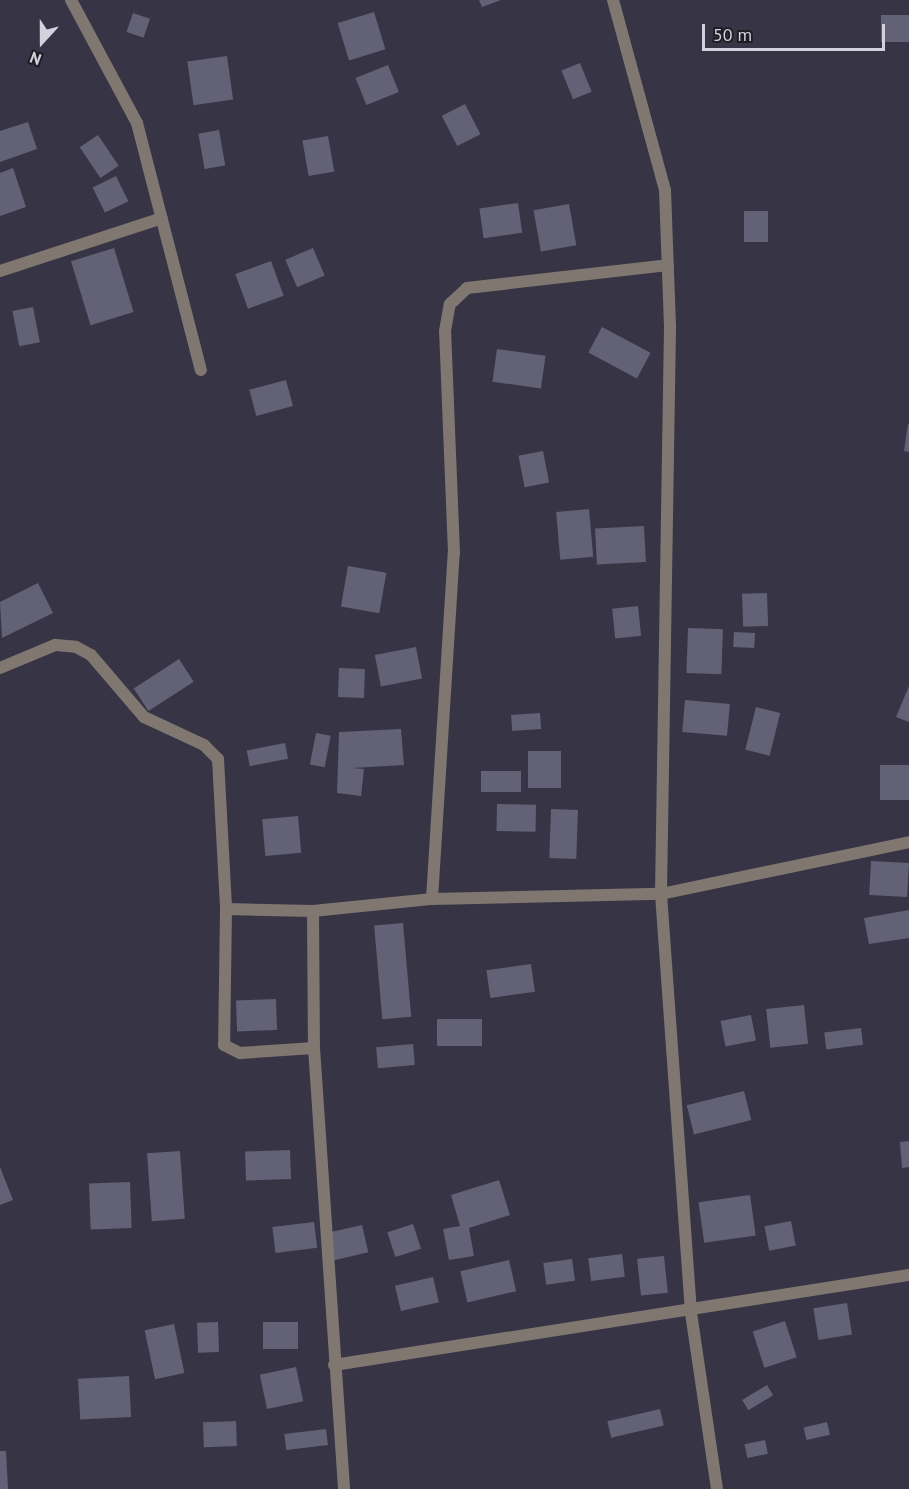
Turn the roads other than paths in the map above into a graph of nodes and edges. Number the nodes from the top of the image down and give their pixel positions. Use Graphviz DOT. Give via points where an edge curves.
graph roads {
  1 [pos="71,0"];
  2 [pos="613,0"];
  3 [pos="162,218"];
  4 [pos="668,265"];
  5 [pos="0,271"];
  6 [pos="201,370"];
  7 [pos="0,668"];
  8 [pos="909,842"];
  9 [pos="661,894"];
  10 [pos="432,899"];
  11 [pos="226,909"];
  12 [pos="313,911"];
  13 [pos="314,1047"];
  14 [pos="909,1275"];
  15 [pos="691,1313"];
  16 [pos="334,1365"];
  17 [pos="344,1489"];
  18 [pos="717,1489"];
  1 -- 3 [label="street" via="112,66 137,123"];
  2 -- 4 [label="street" via="662,173"];
  3 -- 5 [label="street"];
  3 -- 6 [label="street"];
  4 -- 9 [label="street"];
  4 -- 10 [label="street" via="467,288 450,304 445,331 454,553"];
  7 -- 11 [label="street" via="55,645 76,647 91,655 144,717 204,745 218,759"];
  8 -- 9 [label="street"];
  9 -- 10 [label="street"];
  9 -- 15 [label="street"];
  10 -- 12 [label="street"];
  11 -- 12 [label="street"];
  11 -- 13 [label="street" via="224,1045 240,1053"];
  12 -- 13 [label="street"];
  13 -- 16 [label="street"];
  14 -- 15 [label="street"];
  15 -- 16 [label="street"];
  15 -- 18 [label="street"];
  16 -- 17 [label="street"];
}
